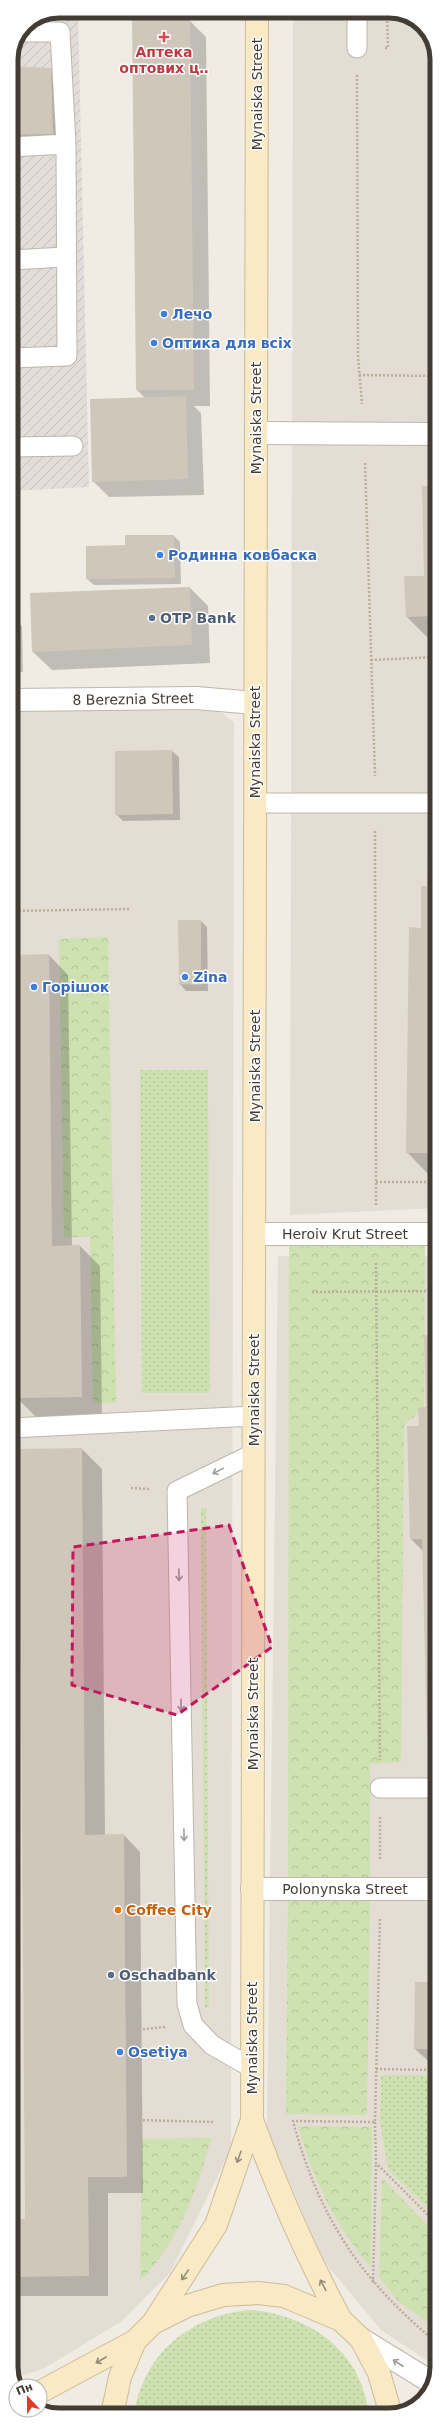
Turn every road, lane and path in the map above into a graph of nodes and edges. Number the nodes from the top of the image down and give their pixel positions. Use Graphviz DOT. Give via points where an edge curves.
graph roads {
  1 [pos="257,18"];
  2 [pos="358,18"];
  3 [pos="28,32"];
  4 [pos="357,48"];
  5 [pos="66,144"];
  6 [pos="18,147"];
  7 [pos="65,257"];
  8 [pos="18,260"];
  9 [pos="18,358"];
  10 [pos="359,376"];
  11 [pos="430,376"];
  12 [pos="256,433"];
  13 [pos="364,434"];
  14 [pos="430,434"];
  15 [pos="73,446"];
  16 [pos="18,447"];
  17 [pos="430,657"];
  18 [pos="371,660"];
  19 [pos="18,700"];
  20 [pos="255,703"];
  21 [pos="255,803"];
  22 [pos="376,803"];
  23 [pos="430,803"];
  24 [pos="129,910"];
  25 [pos="18,911"];
  26 [pos="376,1182"];
  27 [pos="430,1182"];
  28 [pos="254,1234"];
  29 [pos="376,1234"];
  30 [pos="430,1234"];
  31 [pos="430,1291"];
  32 [pos="312,1292"];
  33 [pos="375,1292"];
  34 [pos="254,1416"];
  35 [pos="18,1428"];
  36 [pos="253,1454"];
  37 [pos="380,1788"];
  38 [pos="430,1788"];
  39 [pos="252,1889"];
  40 [pos="380,1889"];
  41 [pos="430,1889"];
  42 [pos="252,2068"];
  43 [pos="376,2069"];
  44 [pos="430,2070"];
  45 [pos="135,2120"];
  46 [pos="252,2120"];
  47 [pos="213,2122"];
  48 [pos="375,2122"];
  49 [pos="376,2163"];
  50 [pos="430,2217"];
  51 [pos="373,2283"];
  52 [pos="341,2320"];
  53 [pos="153,2323"];
  54 [pos="430,2337"];
  55 [pos="361,2339"];
  56 [pos="135,2341"];
  57 [pos="428,2380"];
  58 [pos="48,2388"];
  59 [pos="113,2408"];
  60 [pos="389,2408"];
  1 -- 12 [label="main road, Mynaiska Street"];
  2 -- 4 [label="lane"];
  3 -- 5 [label="lane" via="60,32"];
  4 -- 10 [label="path"];
  5 -- 6 [label="lane"];
  5 -- 7 [label="lane"];
  7 -- 8 [label="lane"];
  7 -- 9 [label="lane" via="67,356"];
  10 -- 11 [label="path"];
  10 -- 13 [label="path"];
  12 -- 13 [label="street"];
  12 -- 20 [label="main road, Mynaiska Street"];
  13 -- 14 [label="street"];
  13 -- 18 [label="path"];
  15 -- 16 [label="lane"];
  17 -- 18 [label="path"];
  18 -- 22 [label="path"];
  19 -- 20 [label="street, 8 Bereznia Street" via="196,698"];
  20 -- 21 [label="main road, Mynaiska Street"];
  21 -- 22 [label="lane"];
  21 -- 28 [label="main road, Mynaiska Street"];
  22 -- 23 [label="lane"];
  22 -- 26 [label="path"];
  24 -- 25 [label="path"];
  26 -- 27 [label="path"];
  26 -- 29 [label="path"];
  28 -- 29 [label="street, Heroiv Krut Street"];
  28 -- 34 [label="main road, Mynaiska Street"];
  29 -- 30 [label="street, Heroiv Krut Street"];
  29 -- 33 [label="path"];
  31 -- 33 [label="path"];
  32 -- 33 [label="path"];
  33 -- 37 [label="path"];
  34 -- 35 [label="lane"];
  34 -- 36 [label="main road, Mynaiska Street"];
  36 -- 39 [label="main road, Mynaiska Street"];
  36 -- 42 [label="lane, one-way" via="177,1491 187,2004 193,2025 212,2045"];
  37 -- 38 [label="lane"];
  37 -- 40 [label="path"];
  39 -- 40 [label="street, Polonynska Street"];
  39 -- 42 [label="main road, Mynaiska Street"];
  40 -- 41 [label="street, Polonynska Street"];
  40 -- 43 [label="path"];
  42 -- 46 [label="main road, Mynaiska Street"];
  43 -- 44 [label="path"];
  43 -- 48 [label="path"];
  45 -- 47 [label="path"];
  52 -- 46 [label="main road, Mynaiska Street, one-way" via="308,2258 285,2207"];
  46 -- 53 [label="main road, Mynaiska Street, one-way" via="216,2225"];
  48 -- 49 [label="path"];
  48 -- 51 [label="path" via="293,2121 302,2156 332,2223"];
  49 -- 50 [label="path"];
  49 -- 51 [label="path"];
  51 -- 54 [label="path"];
  52 -- 53 [label="main road" via="284,2296 258,2293 223,2295 187,2306"];
  52 -- 55 [label="main road"];
  53 -- 56 [label="main road"];
  57 -- 55 [label="street, one-way"];
  55 -- 60 [label="main road" via="379,2373"];
  56 -- 58 [label="main road, one-way"];
  56 -- 59 [label="main road" via="120,2377"];
}
